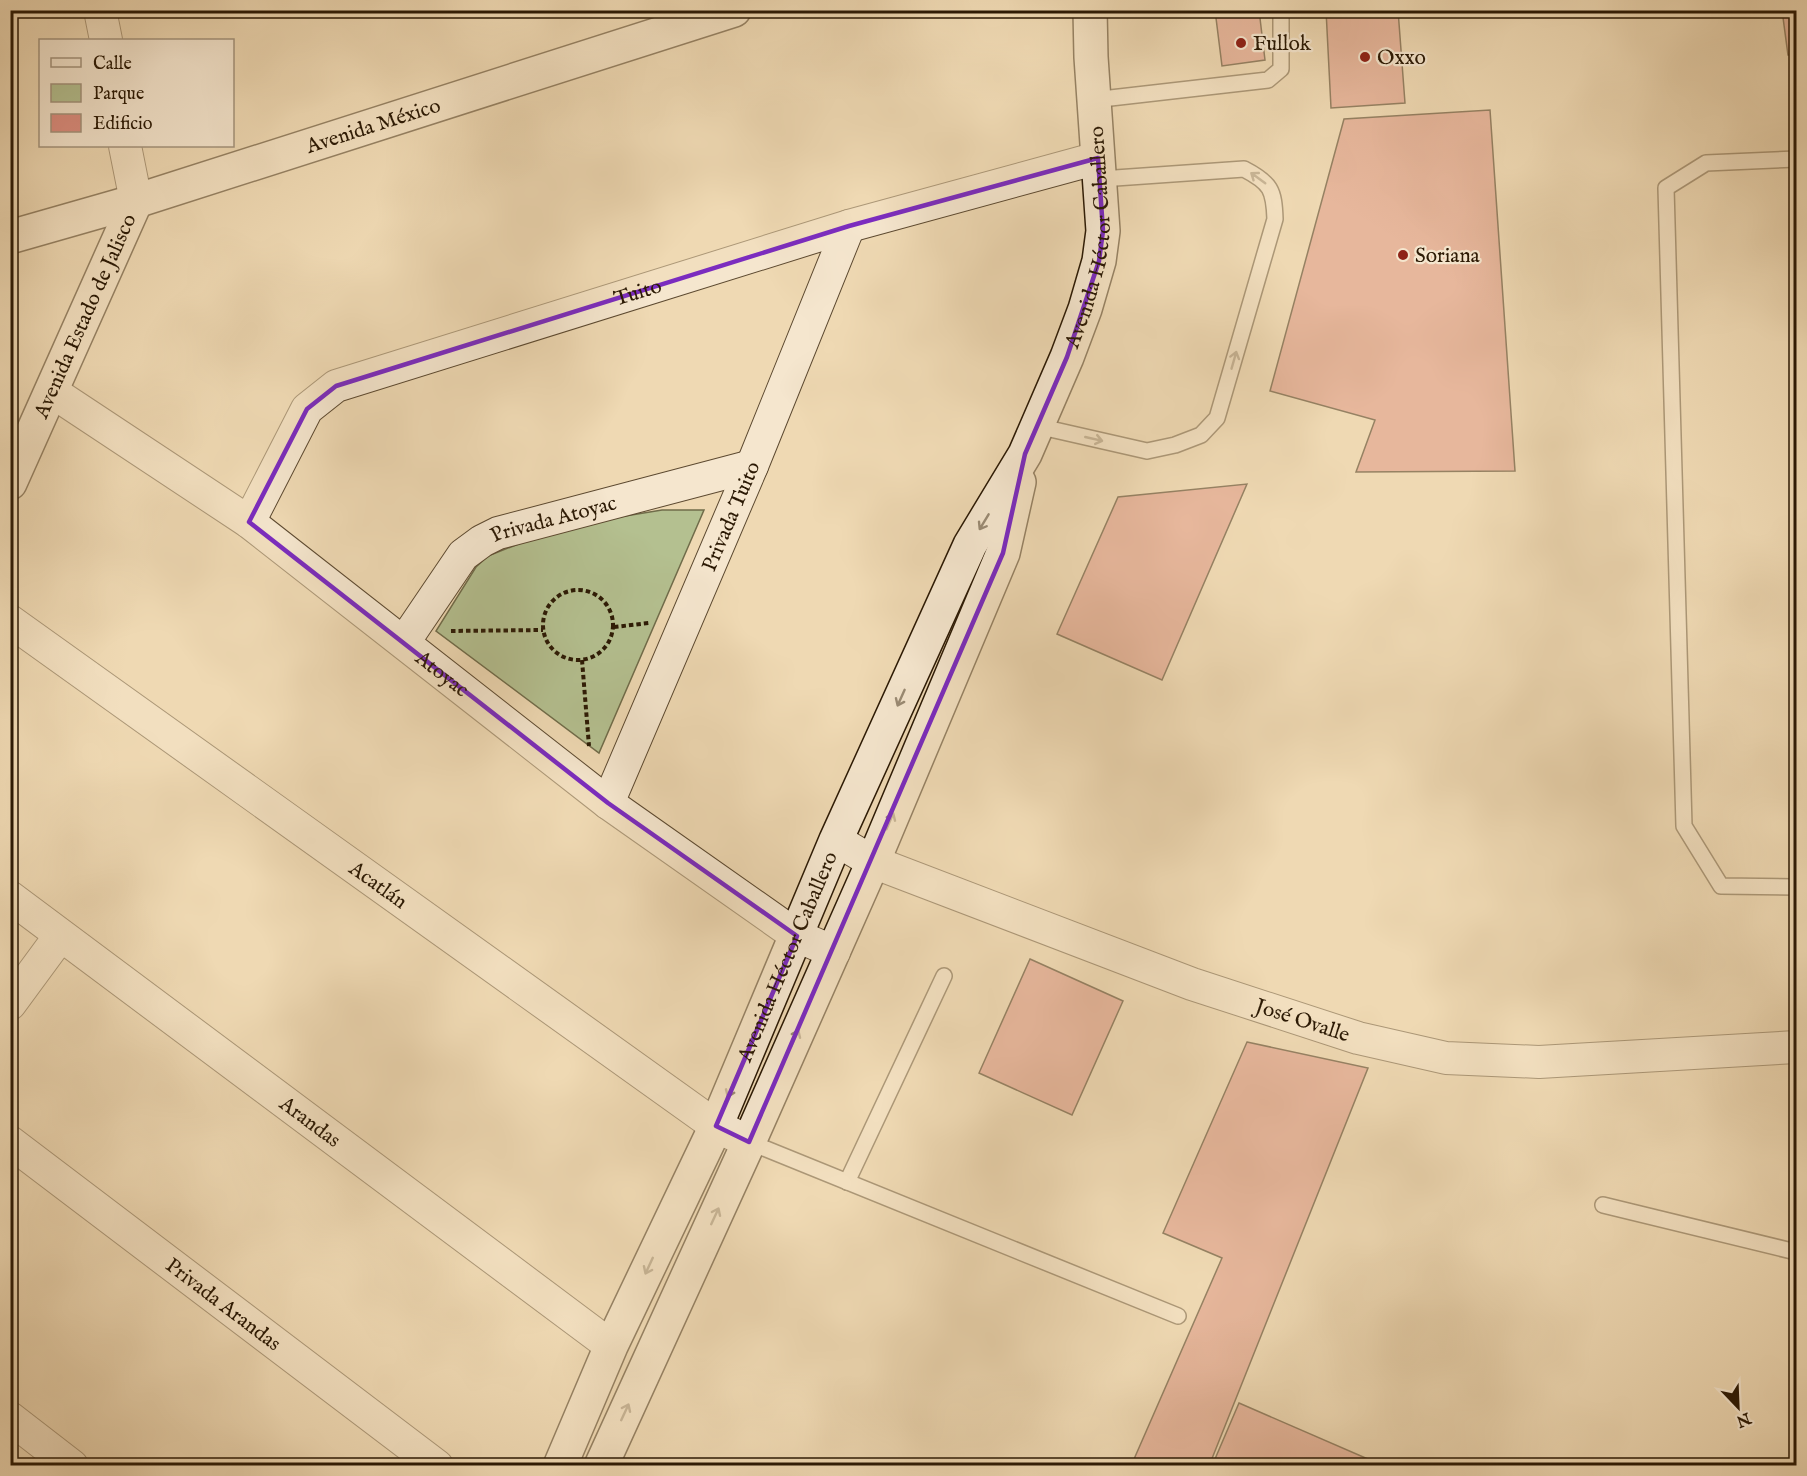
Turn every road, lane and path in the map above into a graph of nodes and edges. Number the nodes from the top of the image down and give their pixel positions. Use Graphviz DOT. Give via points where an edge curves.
graph roads {
  1 [pos="100,10"];
  2 [pos="734,10"];
  3 [pos="1090,10"];
  4 [pos="1281,10"];
  5 [pos="106,39"];
  6 [pos="1093,100"];
  7 [pos="126,147"];
  8 [pos="1797,159"];
  9 [pos="1099,169"];
  10 [pos="136,201"];
  11 [pos="849,226"];
  12 [pos="10,237"];
  13 [pos="51,392"];
  14 [pos="1031,440"];
  15 [pos="752,466"];
  16 [pos="10,483"];
  17 [pos="249,522"];
  18 [pos="10,621"];
  19 [pos="656,622"];
  20 [pos="614,627"];
  21 [pos="543,630"];
  22 [pos="448,631"];
  23 [pos="404,642"];
  24 [pos="582,660"];
  25 [pos="580,739"];
  26 [pos="608,803"];
  27 [pos="836,840"];
  28 [pos="873,862"];
  29 [pos="1797,887"];
  30 [pos="10,897"];
  31 [pos="60,936"];
  32 [pos="797,936"];
  33 [pos="834,952"];
  34 [pos="944,976"];
  35 [pos="10,1004"];
  36 [pos="1797,1047"];
  37 [pos="716,1126"];
  38 [pos="10,1142"];
  39 [pos="749,1142"];
  40 [pos="847,1182"];
  41 [pos="1603,1205"];
  42 [pos="1797,1252"];
  43 [pos="1178,1316"];
  44 [pos="611,1346"];
  45 [pos="10,1418"];
  46 [pos="72,1466"];
  47 [pos="437,1466"];
  48 [pos="560,1466"];
  49 [pos="601,1466"];
  1 -- 5 [label="street"];
  2 -- 10 [label="main road, Avenida México"];
  3 -- 6 [label="main road, Avenida Héctor Caballero"];
  4 -- 6 [label="lane" via="1281,69 1269,80"];
  6 -- 9 [label="main road, Avenida Héctor Caballero"];
  7 -- 10 [label="street, Avenida Estado de Jalisco"];
  8 -- 29 [label="lane" via="1706,163 1666,188 1684,826 1721,886"];
  9 -- 11 [label="street, Tuito"];
  9 -- 14 [label="main road, Avenida Héctor Caballero" via="1103,231 1100,261 1075,338"];
  14 -- 9 [label="lane, one-way" via="1147,450 1175,446 1201,435 1217,418 1275,219 1274,197 1263,178 1244,169"];
  10 -- 12 [label="main road, Avenida México"];
  10 -- 13 [label="main road, Avenida Estado de Jalisco"];
  11 -- 15 [label="street, Privada Tuito"];
  11 -- 17 [label="street, Tuito" via="336,386 307,409"];
  13 -- 16 [label="main road, Avenida Estado de Jalisco"];
  13 -- 17 [label="street, Atoyac"];
  14 -- 27 [label="main road, Avenida Héctor Caballero, one-way" via="970,545"];
  28 -- 14 [label="main road, Avenida Héctor Caballero, one-way" via="1003,554"];
  15 -- 23 [label="street, Privada Atoyac" via="490,537 463,555"];
  15 -- 26 [label="street, Privada Tuito"];
  17 -- 23 [label="street, Atoyac"];
  18 -- 37 [label="street, Acatlán"];
  19 -- 20 [label="path"];
  20 -- 21 [label="path" via="602,599 581,590 564,593 551,604"];
  20 -- 24 [label="path" via="606,648 597,656"];
  21 -- 22 [label="path"];
  21 -- 24 [label="path" via="552,649 576,661"];
  23 -- 26 [label="street, Atoyac"];
  24 -- 25 [label="path" via="589,746"];
  26 -- 32 [label="street, Atoyac"];
  27 -- 28 [label="street, José Ovalle"];
  27 -- 32 [label="main road, Avenida Héctor Caballero"];
  28 -- 33 [label="main road, Avenida Héctor Caballero"];
  28 -- 36 [label="street, José Ovalle" via="1192,984 1358,1038 1446,1058 1539,1062"];
  30 -- 31 [label="street, Arandas"];
  31 -- 35 [label="street"];
  31 -- 44 [label="street, Arandas"];
  32 -- 33 [label="street, Atoyac"];
  32 -- 37 [label="main road, Avenida Héctor Caballero, one-way"];
  39 -- 33 [label="main road, Avenida Héctor Caballero, one-way"];
  34 -- 40 [label="lane"];
  37 -- 39 [label="street, Acatlán"];
  37 -- 44 [label="main road, Avenida Héctor Caballero, one-way"];
  38 -- 47 [label="street, Privada Arandas"];
  39 -- 40 [label="lane"];
  49 -- 39 [label="main road, Avenida Héctor Caballero, one-way"];
  40 -- 43 [label="lane"];
  41 -- 42 [label="lane"];
  44 -- 48 [label="main road, Avenida Héctor Caballero"];
  45 -- 46 [label="street"];
}
